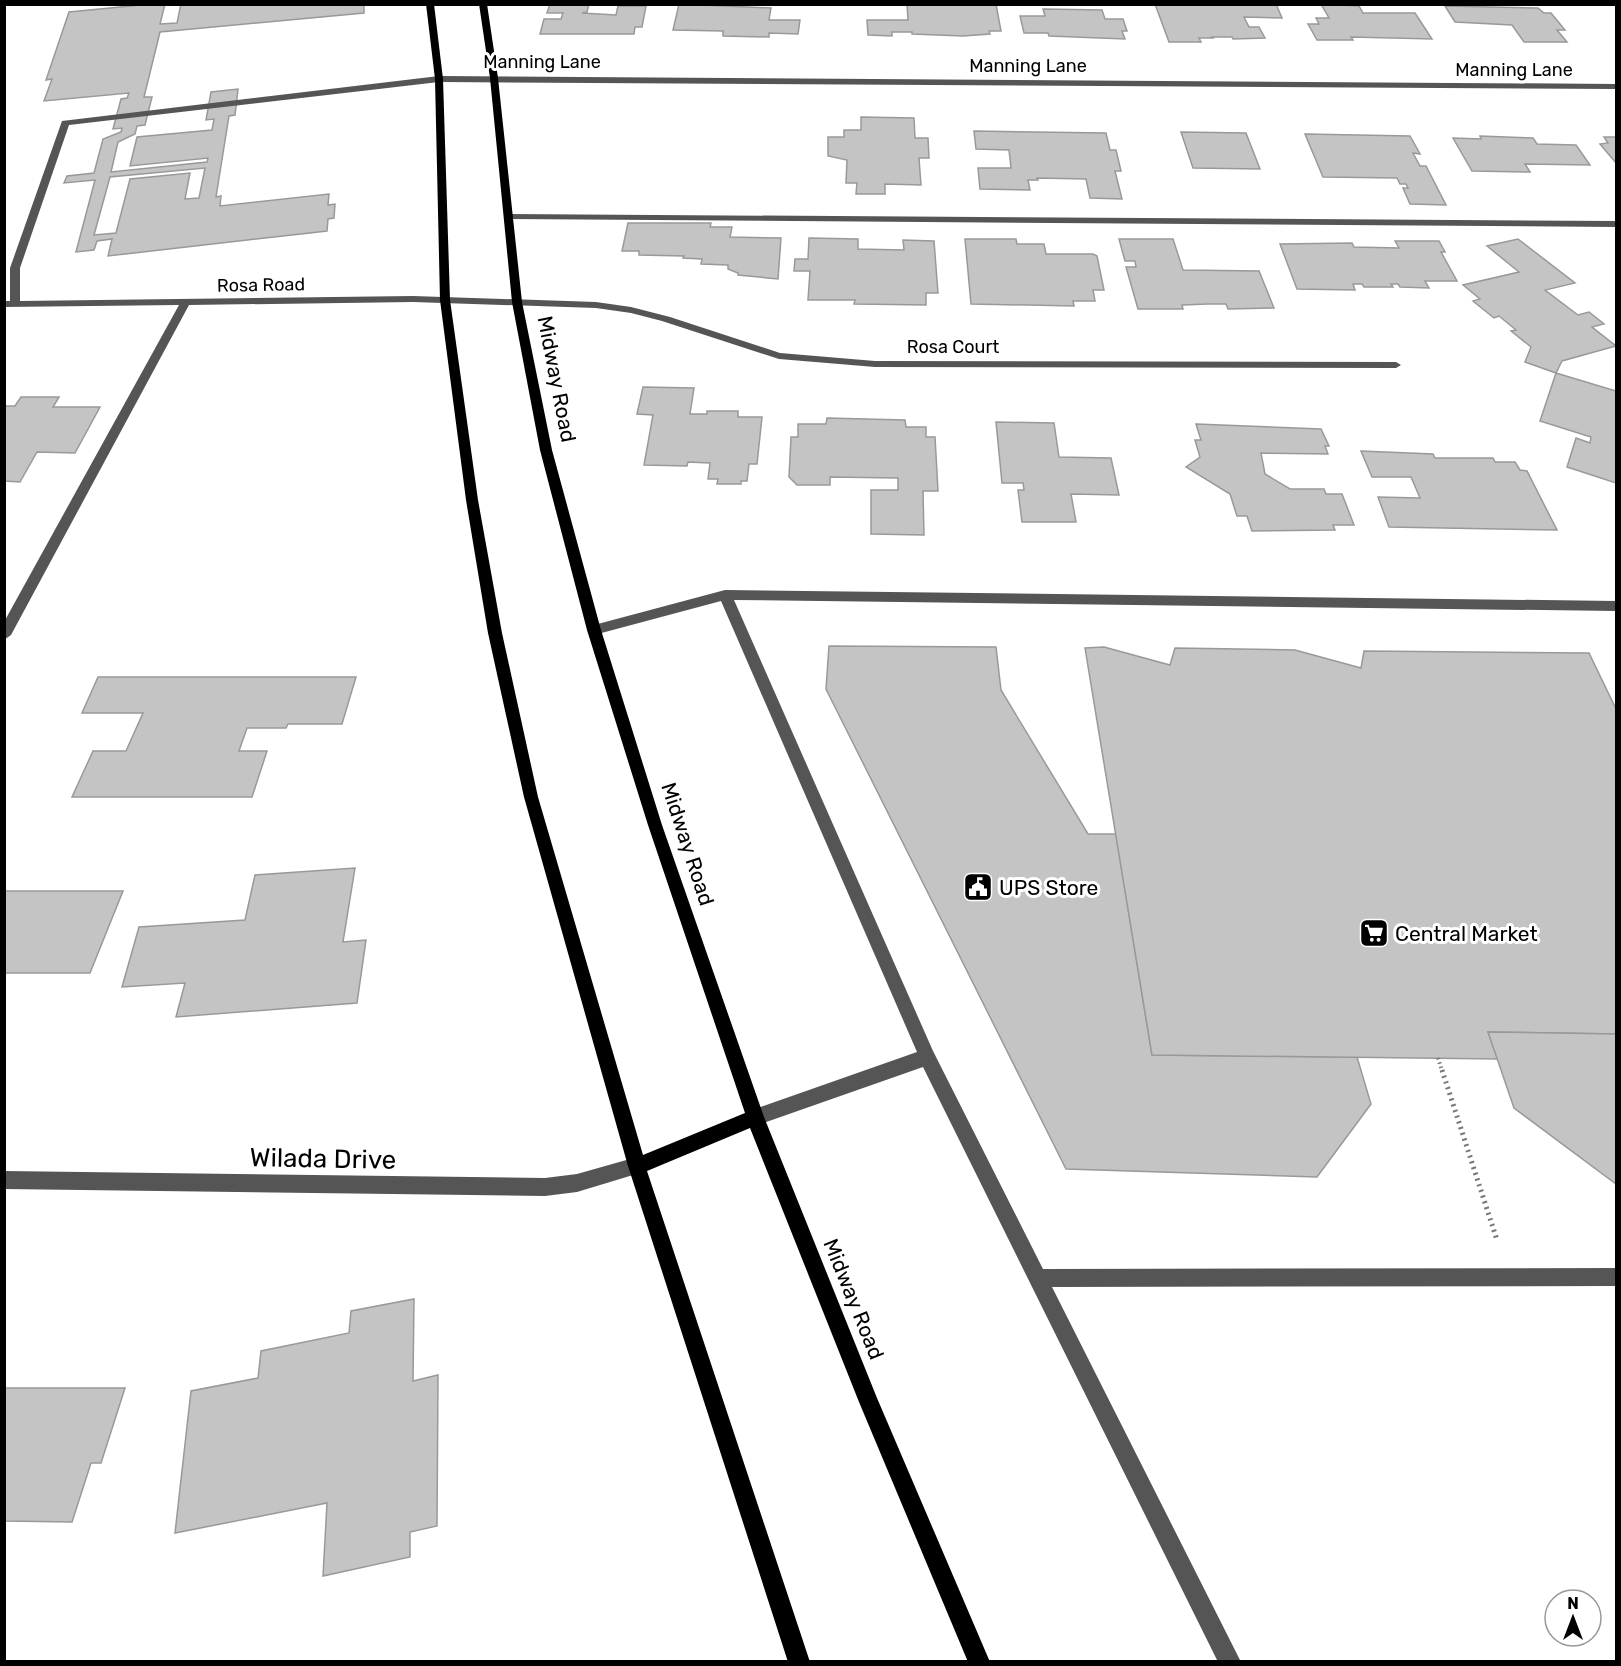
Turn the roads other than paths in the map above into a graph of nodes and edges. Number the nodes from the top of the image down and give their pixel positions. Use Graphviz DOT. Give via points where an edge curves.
graph roads {
  1 [pos="430,4"];
  2 [pos="483,4"];
  3 [pos="494,78"];
  4 [pos="439,79"];
  5 [pos="1617,87"];
  6 [pos="509,216"];
  7 [pos="1617,224"];
  8 [pos="445,300"];
  9 [pos="518,302"];
  10 [pos="185,303"];
  11 [pos="10,304"];
  12 [pos="1396,365"];
  13 [pos="725,595"];
  14 [pos="1617,606"];
  15 [pos="594,630"];
  16 [pos="4,635"];
  17 [pos="927,1057"];
  18 [pos="755,1117"];
  19 [pos="638,1167"];
  20 [pos="4,1180"];
  21 [pos="1617,1277"];
  22 [pos="1038,1278"];
  23 [pos="799,1662"];
  24 [pos="979,1662"];
  25 [pos="1230,1662"];
  1 -- 4 [label="main road"];
  2 -- 3 [label="main road, Midway Road"];
  3 -- 4 [label="street, Manning Lane"];
  3 -- 5 [label="street, Manning Lane"];
  3 -- 6 [label="main road, Midway Road"];
  4 -- 8 [label="main road"];
  4 -- 11 [label="street, Manning Lane" via="65,123 15,268"];
  6 -- 7 [label="street"];
  6 -- 9 [label="main road, Midway Road"];
  8 -- 9 [label="street, Rosa Road"];
  8 -- 10 [label="street, Rosa Road"];
  8 -- 19 [label="main road" via="495,633 531,797"];
  9 -- 12 [label="street, Rosa Court" via="631,310 779,356 822,361"];
  9 -- 15 [label="main road, Midway Road" via="546,450"];
  10 -- 11 [label="street, Rosa Road"];
  10 -- 16 [label="street"];
  13 -- 14 [label="street"];
  13 -- 15 [label="street"];
  13 -- 17 [label="street"];
  15 -- 18 [label="main road, Midway Road" via="655,825"];
  17 -- 18 [label="street"];
  17 -- 22 [label="street"];
  18 -- 19 [label="main road"];
  18 -- 24 [label="main road, Midway Road"];
  19 -- 20 [label="street, Wilada Drive" via="545,1187"];
  19 -- 23 [label="main road"];
  21 -- 22 [label="street"];
  22 -- 25 [label="street"];
}
